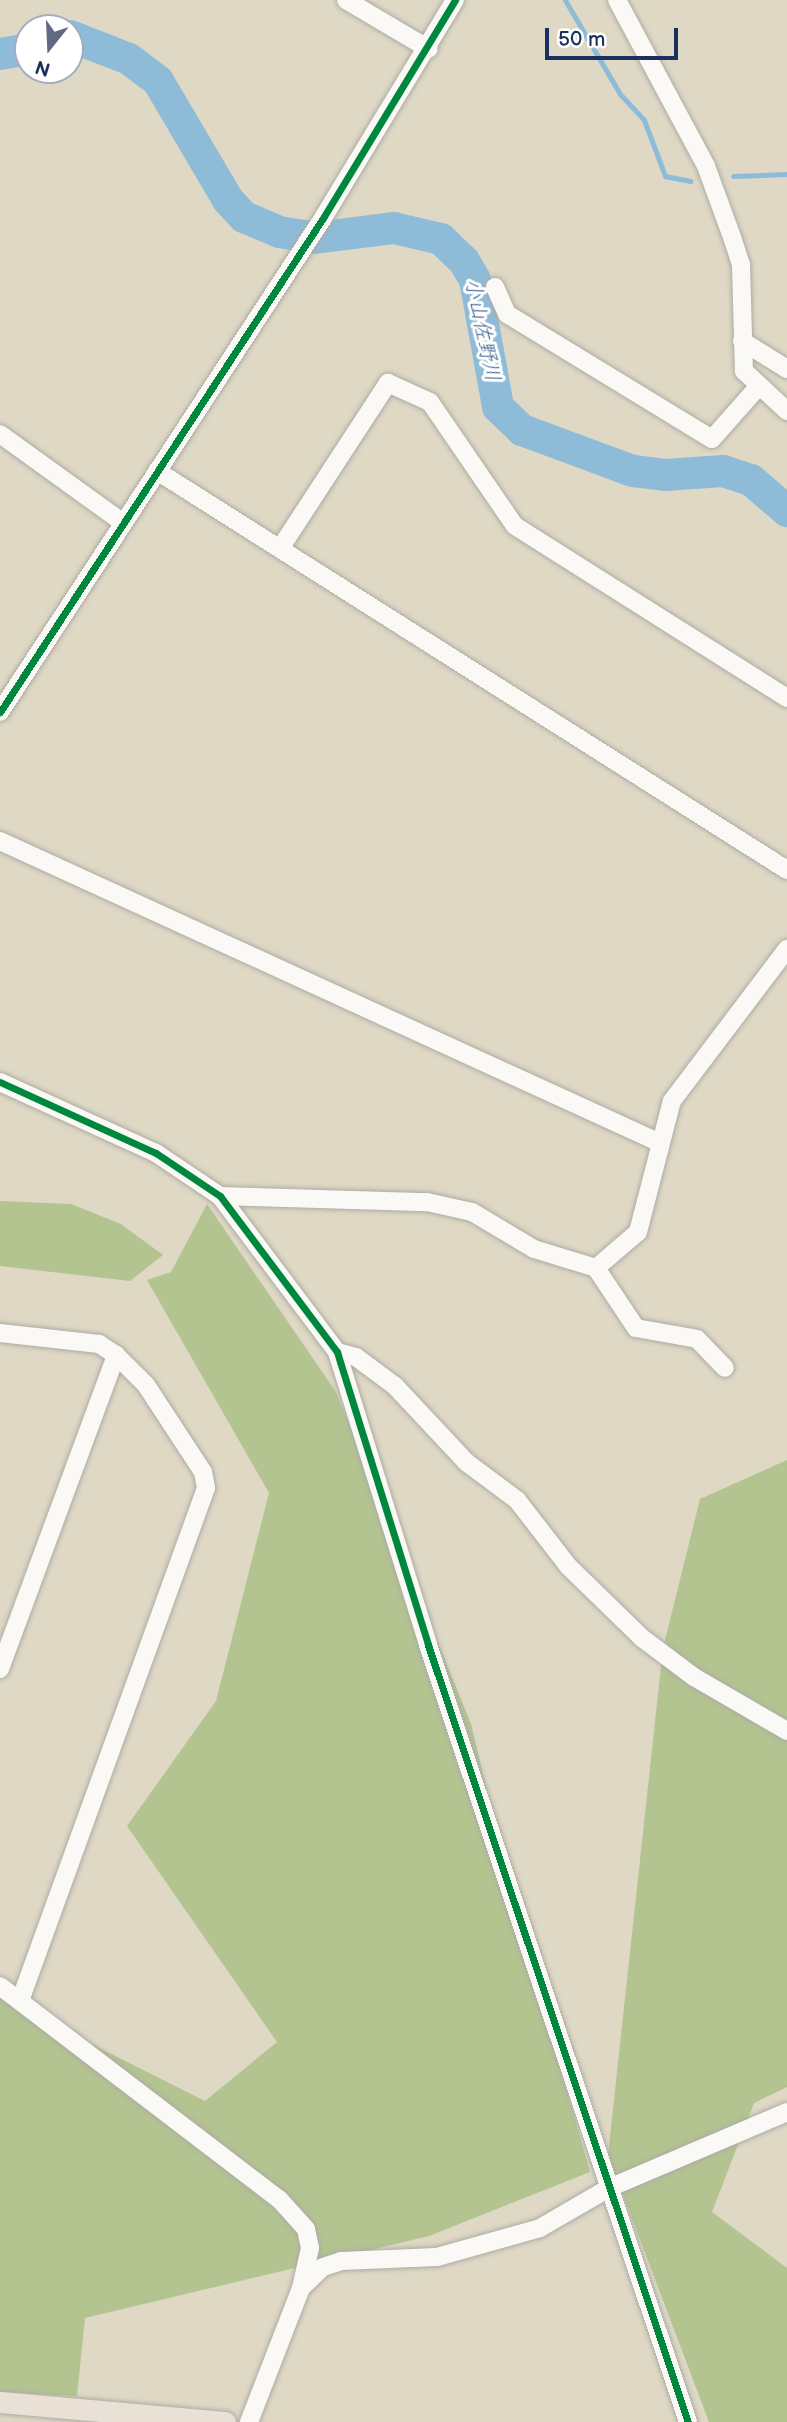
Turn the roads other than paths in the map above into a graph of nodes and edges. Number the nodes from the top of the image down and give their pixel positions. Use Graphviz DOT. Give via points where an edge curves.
graph roads {
  1 [pos="346,0"];
  2 [pos="456,0"];
  3 [pos="617,0"];
  4 [pos="429,49"];
  5 [pos="495,287"];
  6 [pos="742,341"];
  7 [pos="787,369"];
  8 [pos="758,387"];
  9 [pos="787,411"];
  10 [pos="0,433"];
  11 [pos="157,471"];
  12 [pos="122,522"];
  13 [pos="281,547"];
  14 [pos="787,698"];
  15 [pos="0,712"];
  16 [pos="0,841"];
  17 [pos="787,870"];
  18 [pos="787,949"];
  19 [pos="0,1082"];
  20 [pos="658,1142"];
  21 [pos="220,1196"];
  22 [pos="596,1268"];
  23 [pos="0,1334"];
  24 [pos="337,1352"];
  25 [pos="116,1355"];
  26 [pos="725,1368"];
  27 [pos="0,1669"];
  28 [pos="787,1731"];
  29 [pos="0,1986"];
  30 [pos="20,2001"];
  31 [pos="787,2112"];
  32 [pos="608,2188"];
  33 [pos="301,2288"];
  34 [pos="0,2402"];
  35 [pos="225,2422"];
  36 [pos="249,2422"];
  37 [pos="688,2422"];
  1 -- 4 [label="street"];
  2 -- 4 [label="street"];
  3 -- 6 [label="street" via="695,143 732,237 741,265"];
  4 -- 11 [label="street"];
  5 -- 8 [label="street" via="507,314 712,439"];
  6 -- 7 [label="street"];
  6 -- 8 [label="street" via="744,371"];
  8 -- 9 [label="street"];
  10 -- 12 [label="street"];
  11 -- 12 [label="street"];
  11 -- 13 [label="street"];
  12 -- 15 [label="street"];
  13 -- 14 [label="street" via="388,383 430,402 515,526"];
  13 -- 17 [label="street"];
  16 -- 20 [label="street"];
  18 -- 20 [label="street" via="672,1101"];
  19 -- 21 [label="street" via="156,1153"];
  20 -- 22 [label="street" via="638,1232"];
  21 -- 22 [label="street" via="426,1202 472,1212 534,1249"];
  21 -- 24 [label="street"];
  22 -- 26 [label="street" via="636,1328 697,1339"];
  23 -- 25 [label="street" via="99,1345"];
  24 -- 28 [label="street" via="356,1357 396,1386 466,1462 517,1500 569,1567 642,1638 694,1677"];
  24 -- 32 [label="street"];
  25 -- 27 [label="street"];
  25 -- 30 [label="street" via="146,1385 203,1472 206,1488"];
  29 -- 30 [label="street"];
  30 -- 33 [label="street" via="296,2215 310,2248"];
  31 -- 32 [label="street"];
  32 -- 33 [label="street" via="540,2228 437,2257 341,2262 323,2267"];
  32 -- 37 [label="street"];
  33 -- 36 [label="street"];
  34 -- 35 [label="main road"];
}
